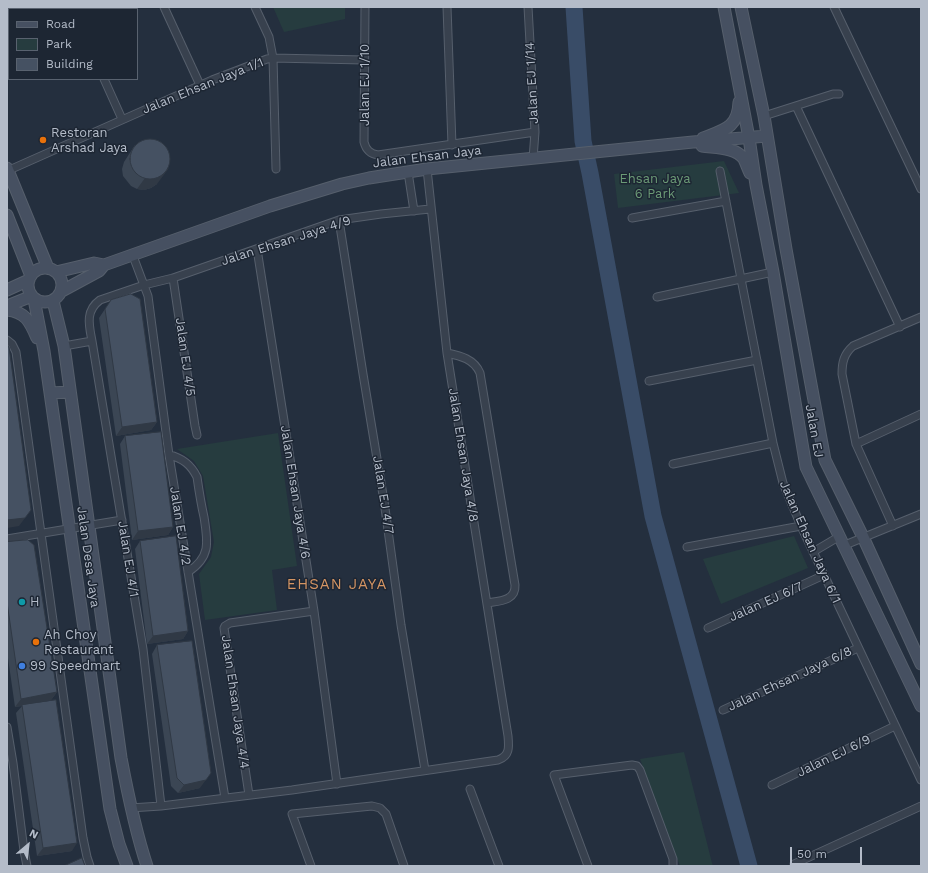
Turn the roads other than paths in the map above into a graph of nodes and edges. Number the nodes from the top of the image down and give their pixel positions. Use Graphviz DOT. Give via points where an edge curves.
graph roads {
  1 [pos="164,7"];
  2 [pos="255,7"];
  3 [pos="365,7"];
  4 [pos="447,7"];
  5 [pos="528,7"];
  6 [pos="724,7"];
  7 [pos="741,7"];
  8 [pos="834,7"];
  9 [pos="273,58"];
  10 [pos="364,60"];
  11 [pos="104,80"];
  12 [pos="200,85"];
  13 [pos="740,88"];
  14 [pos="839,94"];
  15 [pos="796,106"];
  16 [pos="764,116"];
  17 [pos="122,119"];
  18 [pos="535,132"];
  19 [pos="767,136"];
  20 [pos="749,138"];
  21 [pos="693,142"];
  22 [pos="682,144"];
  23 [pos="452,145"];
  24 [pos="534,160"];
  25 [pos="276,169"];
  26 [pos="7,170"];
  27 [pos="427,170"];
  28 [pos="720,171"];
  29 [pos="408,172"];
  30 [pos="756,184"];
  31 [pos="921,189"];
  32 [pos="726,201"];
  33 [pos="430,209"];
  34 [pos="414,211"];
  35 [pos="7,215"];
  36 [pos="632,218"];
  37 [pos="339,220"];
  38 [pos="258,249"];
  39 [pos="133,256"];
  40 [pos="104,265"];
  41 [pos="52,270"];
  42 [pos="773,272"];
  43 [pos="30,278"];
  44 [pos="173,278"];
  45 [pos="741,279"];
  46 [pos="144,285"];
  47 [pos="7,290"];
  48 [pos="62,291"];
  49 [pos="33,297"];
  50 [pos="657,297"];
  51 [pos="53,301"];
  52 [pos="7,306"];
  53 [pos="7,310"];
  54 [pos="90,312"];
  55 [pos="921,317"];
  56 [pos="900,327"];
  57 [pos="7,340"];
  58 [pos="92,341"];
  59 [pos="64,346"];
  60 [pos="44,351"];
  61 [pos="447,353"];
  62 [pos="757,360"];
  63 [pos="649,382"];
  64 [pos="70,392"];
  65 [pos="50,393"];
  66 [pos="921,414"];
  67 [pos="197,435"];
  68 [pos="773,443"];
  69 [pos="856,444"];
  70 [pos="169,455"];
  71 [pos="673,464"];
  72 [pos="921,514"];
  73 [pos="122,520"];
  74 [pos="800,526"];
  75 [pos="893,526"];
  76 [pos="90,527"];
  77 [pos="70,530"];
  78 [pos="41,534"];
  79 [pos="863,537"];
  80 [pos="7,539"];
  81 [pos="842,540"];
  82 [pos="687,547"];
  83 [pos="813,552"];
  84 [pos="188,572"];
  85 [pos="824,575"];
  86 [pos="487,603"];
  87 [pos="314,611"];
  88 [pos="708,628"];
  89 [pos="858,648"];
  90 [pos="921,664"];
  91 [pos="921,706"];
  92 [pos="723,710"];
  93 [pos="895,726"];
  94 [pos="7,727"];
  95 [pos="425,770"];
  96 [pos="921,780"];
  97 [pos="337,784"];
  98 [pos="772,785"];
  99 [pos="470,789"];
  100 [pos="249,796"];
  101 [pos="225,798"];
  102 [pos="161,806"];
  103 [pos="921,806"];
  104 [pos="130,808"];
  105 [pos="794,864"];
  106 [pos="27,866"];
  107 [pos="90,866"];
  108 [pos="127,866"];
  109 [pos="147,866"];
  110 [pos="311,866"];
  111 [pos="404,866"];
  112 [pos="499,866"];
  113 [pos="588,866"];
  114 [pos="673,866"];
  1 -- 12 [label="street"];
  2 -- 9 [label="street" via="269,37"];
  3 -- 10 [label="street, Jalan EJ 1/10"];
  4 -- 23 [label="street"];
  5 -- 18 [label="street, Jalan EJ 1/14"];
  6 -- 13 [label="main road"];
  7 -- 16 [label="main road, Jalan EJ"];
  8 -- 31 [label="street"];
  9 -- 10 [label="street, Jalan Ehsan Jaya 1/1"];
  9 -- 12 [label="street, Jalan Ehsan Jaya 1/1"];
  9 -- 25 [label="street"];
  10 -- 23 [label="street, Jalan EJ 1/10" via="364,142 370,153 378,155"];
  11 -- 17 [label="street"];
  12 -- 17 [label="street, Jalan Ehsan Jaya 1/1"];
  13 -- 20 [label="main road, Jalan EJ"];
  13 -- 21 [label="main road" via="738,113 733,124"];
  14 -- 15 [label="street"];
  15 -- 16 [label="street"];
  15 -- 56 [label="street"];
  16 -- 19 [label="main road, Jalan EJ"];
  17 -- 26 [label="street, Jalan Ehsan Jaya 1/1"];
  18 -- 23 [label="street"];
  18 -- 24 [label="street, Jalan EJ 1/14"];
  19 -- 20 [label="main road, Jalan Ehsan Jaya"];
  19 -- 79 [label="main road, Jalan EJ" via="825,460"];
  20 -- 21 [label="main road, Jalan Ehsan Jaya"];
  20 -- 30 [label="main road, Jalan EJ"];
  21 -- 22 [label="main road, Jalan Ehsan Jaya"];
  22 -- 24 [label="main road, Jalan Ehsan Jaya"];
  22 -- 30 [label="main road" via="737,153 743,158"];
  24 -- 27 [label="main road, Jalan Ehsan Jaya"];
  26 -- 41 [label="main road"];
  27 -- 29 [label="main road, Jalan Ehsan Jaya"];
  27 -- 33 [label="street, Jalan Ehsan Jaya 4/8"];
  28 -- 32 [label="street, Jalan Ehsan Jaya 6/1"];
  29 -- 34 [label="street"];
  29 -- 39 [label="main road, Jalan Ehsan Jaya" via="320,190"];
  30 -- 42 [label="main road, Jalan EJ"];
  32 -- 36 [label="street"];
  32 -- 45 [label="street, Jalan Ehsan Jaya 6/1"];
  33 -- 34 [label="street, Jalan Ehsan Jaya 4/9"];
  33 -- 61 [label="street, Jalan Ehsan Jaya 4/8"];
  34 -- 37 [label="street, Jalan Ehsan Jaya 4/9"];
  35 -- 43 [label="main road"];
  37 -- 38 [label="street, Jalan Ehsan Jaya 4/9"];
  37 -- 95 [label="street, Jalan EJ 4/7"];
  38 -- 44 [label="street, Jalan Ehsan Jaya 4/9"];
  38 -- 87 [label="street, Jalan Ehsan Jaya 4/6"];
  39 -- 40 [label="main road, Jalan Ehsan Jaya"];
  39 -- 46 [label="street, Jalan EJ 4/2"];
  40 -- 41 [label="main road, Jalan Ehsan Jaya" via="94,263"];
  40 -- 48 [label="main road, Jalan Ehsan Jaya" via="99,271"];
  41 -- 43 [label="main road" via="40,269"];
  41 -- 48 [label="main road" via="62,280"];
  42 -- 45 [label="street"];
  42 -- 81 [label="main road, Jalan EJ" via="806,467"];
  43 -- 47 [label="main road"];
  43 -- 49 [label="main road" via="28,286"];
  44 -- 46 [label="street, Jalan Ehsan Jaya 4/9"];
  44 -- 67 [label="street, Jalan EJ 4/5"];
  45 -- 50 [label="street"];
  45 -- 62 [label="street, Jalan Ehsan Jaya 6/1"];
  46 -- 54 [label="street, Jalan Ehsan Jaya 4/9" via="100,300 94,304"];
  46 -- 70 [label="street, Jalan EJ 4/2" via="148,296"];
  48 -- 51 [label="main road"];
  49 -- 51 [label="main road" via="46,303"];
  49 -- 52 [label="main road"];
  49 -- 60 [label="main road, Jalan Desa Jaya"];
  51 -- 59 [label="main road, Jalan Desa Jaya"];
  53 -- 60 [label="main road" via="18,312 28,320"];
  54 -- 58 [label="street, Jalan EJ 4/1" via="88,319"];
  55 -- 56 [label="street"];
  56 -- 69 [label="street" via="853,346 846,352 842,374"];
  57 -- 78 [label="street" via="16,352"];
  58 -- 59 [label="street"];
  58 -- 73 [label="street, Jalan EJ 4/1"];
  59 -- 64 [label="main road, Jalan Desa Jaya"];
  60 -- 65 [label="main road, Jalan Desa Jaya"];
  61 -- 86 [label="street, Jalan Ehsan Jaya 4/8"];
  61 -- 86 [label="street" via="469,360 480,373 515,585 514,593 509,599"];
  62 -- 63 [label="street"];
  62 -- 68 [label="street, Jalan Ehsan Jaya 6/1"];
  64 -- 65 [label="main road"];
  64 -- 76 [label="main road, Jalan Desa Jaya"];
  65 -- 77 [label="main road, Jalan Desa Jaya"];
  66 -- 69 [label="street"];
  68 -- 71 [label="street"];
  68 -- 74 [label="street, Jalan Ehsan Jaya 6/1" via="783,483"];
  69 -- 75 [label="street"];
  70 -- 84 [label="street, Jalan EJ 4/2"];
  70 -- 84 [label="street" via="186,462 197,477 207,538 204,556 200,563"];
  72 -- 75 [label="street"];
  73 -- 76 [label="street"];
  73 -- 102 [label="street, Jalan EJ 4/1" via="143,649"];
  74 -- 82 [label="street"];
  74 -- 83 [label="street, Jalan Ehsan Jaya 6/1"];
  75 -- 79 [label="street"];
  76 -- 77 [label="street"];
  76 -- 104 [label="main road, Jalan Desa Jaya"];
  77 -- 78 [label="street"];
  77 -- 108 [label="main road, Jalan Desa Jaya" via="110,809"];
  78 -- 80 [label="street"];
  78 -- 107 [label="street" via="83,838"];
  79 -- 81 [label="street"];
  79 -- 90 [label="main road, Jalan EJ"];
  81 -- 83 [label="street"];
  81 -- 91 [label="main road, Jalan EJ"];
  83 -- 85 [label="street, Jalan Ehsan Jaya 6/1"];
  84 -- 101 [label="street, Jalan EJ 4/2"];
  85 -- 88 [label="street, Jalan EJ 6/7"];
  85 -- 89 [label="street, Jalan Ehsan Jaya 6/1"];
  86 -- 95 [label="street, Jalan Ehsan Jaya 4/8" via="509,750 502,759"];
  87 -- 97 [label="street, Jalan Ehsan Jaya 4/6"];
  87 -- 100 [label="street, Jalan Ehsan Jaya 4/4" via="230,623 224,628"];
  89 -- 92 [label="street, Jalan Ehsan Jaya 6/8"];
  89 -- 93 [label="street, Jalan Ehsan Jaya 6/1"];
  93 -- 96 [label="street, Jalan Ehsan Jaya 6/1"];
  93 -- 98 [label="street, Jalan EJ 6/9"];
  94 -- 106 [label="street"];
  95 -- 97 [label="street"];
  97 -- 100 [label="street"];
  99 -- 112 [label="street"];
  100 -- 101 [label="street"];
  101 -- 102 [label="street"];
  102 -- 104 [label="street"];
  103 -- 105 [label="street"];
  104 -- 109 [label="main road, Jalan Desa Jaya"];
  110 -- 111 [label="street" via="292,814 372,806 380,808 386,814"];
  113 -- 114 [label="street" via="554,775 632,765 640,770 673,859"];
}
